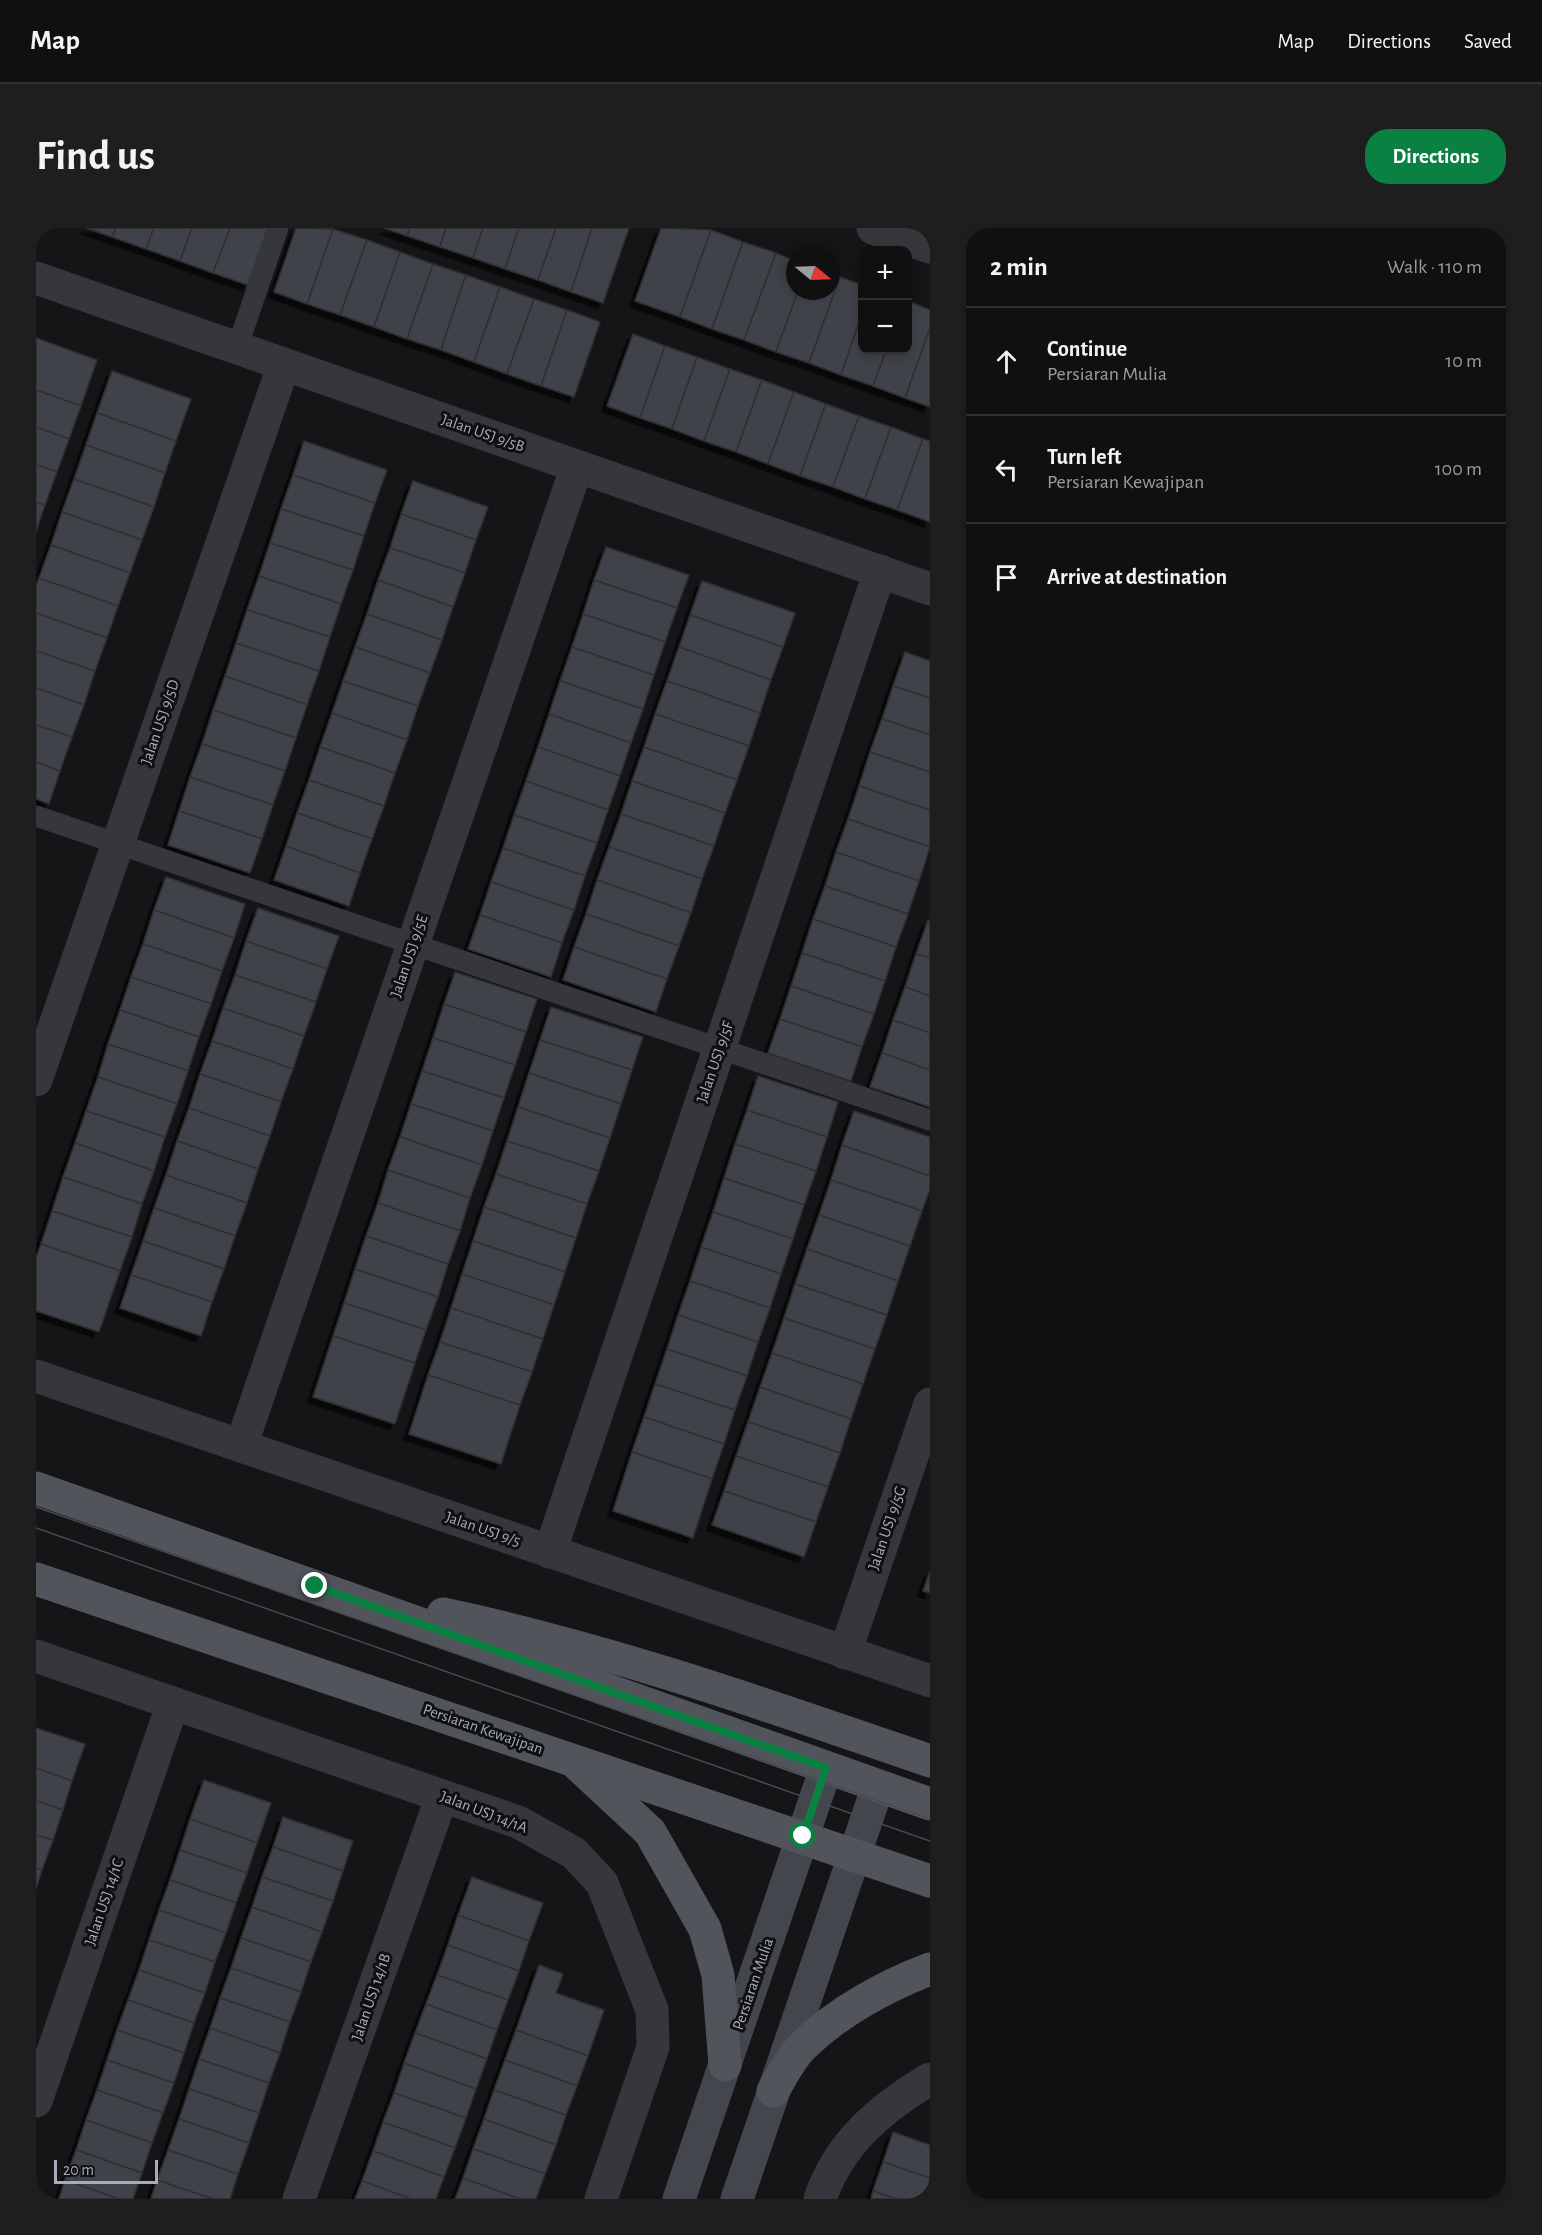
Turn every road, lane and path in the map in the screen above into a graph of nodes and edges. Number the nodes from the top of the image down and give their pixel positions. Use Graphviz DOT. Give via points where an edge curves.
graph roads {
  1 [pos="278,228"];
  2 [pos="873,228"];
  3 [pos="930,248"];
  4 [pos="36,278"];
  5 [pos="237,348"];
  6 [pos="284,364"];
  7 [pos="577,466"];
  8 [pos="880,571"];
  9 [pos="930,589"];
  10 [pos="36,816"];
  11 [pos="118,843"];
  12 [pos="413,944"];
  13 [pos="720,1049"];
  14 [pos="36,1080"];
  15 [pos="930,1120"];
  16 [pos="36,1376"];
  17 [pos="930,1404"];
  18 [pos="241,1446"];
  19 [pos="36,1488"];
  20 [pos="550,1552"];
  21 [pos="36,1579"];
  22 [pos="315,1586"];
  23 [pos="845,1653"];
  24 [pos="36,1656"];
  25 [pos="930,1681"];
  26 [pos="173,1703"];
  27 [pos="572,1759"];
  28 [pos="930,1761"];
  29 [pos="826,1768"];
  30 [pos="878,1786"];
  31 [pos="442,1796"];
  32 [pos="930,1804"];
  33 [pos="803,1836"];
  34 [pos="854,1854"];
  35 [pos="930,1881"];
  36 [pos="930,1970"];
  37 [pos="725,2065"];
  38 [pos="930,2079"];
  39 [pos="773,2091"];
  40 [pos="36,2101"];
  41 [pos="299,2199"];
  42 [pos="601,2199"];
  43 [pos="679,2199"];
  44 [pos="736,2199"];
  45 [pos="820,2199"];
  1 -- 5 [label="lane"];
  2 -- 3 [label="street"];
  4 -- 5 [label="street, Jalan USJ 9/5B"];
  5 -- 6 [label="street, Jalan USJ 9/5B"];
  6 -- 7 [label="street, Jalan USJ 9/5B"];
  6 -- 11 [label="street, Jalan USJ 9/5D"];
  7 -- 8 [label="street, Jalan USJ 9/5B"];
  7 -- 12 [label="street, Jalan USJ 9/5E"];
  8 -- 9 [label="street, Jalan USJ 9/5B"];
  8 -- 13 [label="street, Jalan USJ 9/5F"];
  10 -- 11 [label="lane"];
  11 -- 12 [label="lane"];
  11 -- 14 [label="street, Jalan USJ 9/5D"];
  12 -- 13 [label="lane"];
  12 -- 18 [label="street, Jalan USJ 9/5E"];
  13 -- 15 [label="lane"];
  13 -- 20 [label="street, Jalan USJ 9/5F"];
  16 -- 18 [label="street, Jalan USJ 9/5"];
  17 -- 23 [label="street, Jalan USJ 9/5G"];
  18 -- 20 [label="street, Jalan USJ 9/5"];
  19 -- 22 [label="main road"];
  20 -- 23 [label="street, Jalan USJ 9/5"];
  21 -- 27 [label="main road, Persiaran Kewajipan"];
  22 -- 28 [label="main road" via="506,1627 730,1693"];
  22 -- 29 [label="main road"];
  23 -- 25 [label="street, Jalan USJ 9/5"];
  24 -- 26 [label="street, Jalan USJ 14/1A"];
  26 -- 31 [label="street, Jalan USJ 14/1A"];
  26 -- 40 [label="street, Jalan USJ 14/1C"];
  27 -- 33 [label="main road, Persiaran Kewajipan"];
  27 -- 37 [label="main road" via="650,1832 705,1929 718,1975"];
  29 -- 30 [label="main road"];
  29 -- 33 [label="main road, Persiaran Mulia"];
  30 -- 32 [label="main road"];
  30 -- 34 [label="main road"];
  31 -- 41 [label="street, Jalan USJ 14/1B"];
  31 -- 42 [label="street, Jalan USJ 14/1A" via="518,1822 574,1853 602,1883 628,1948 652,2010 653,2047"];
  33 -- 34 [label="main road, Persiaran Kewajipan"];
  33 -- 37 [label="main road, Persiaran Mulia"];
  34 -- 35 [label="main road, Persiaran Kewajipan"];
  34 -- 39 [label="main road"];
  36 -- 39 [label="main road" via="885,1989 839,2017 802,2046"];
  37 -- 43 [label="main road, Persiaran Mulia"];
  38 -- 45 [label="street" via="892,2102 867,2124 826,2181"];
  39 -- 44 [label="main road"];
}
